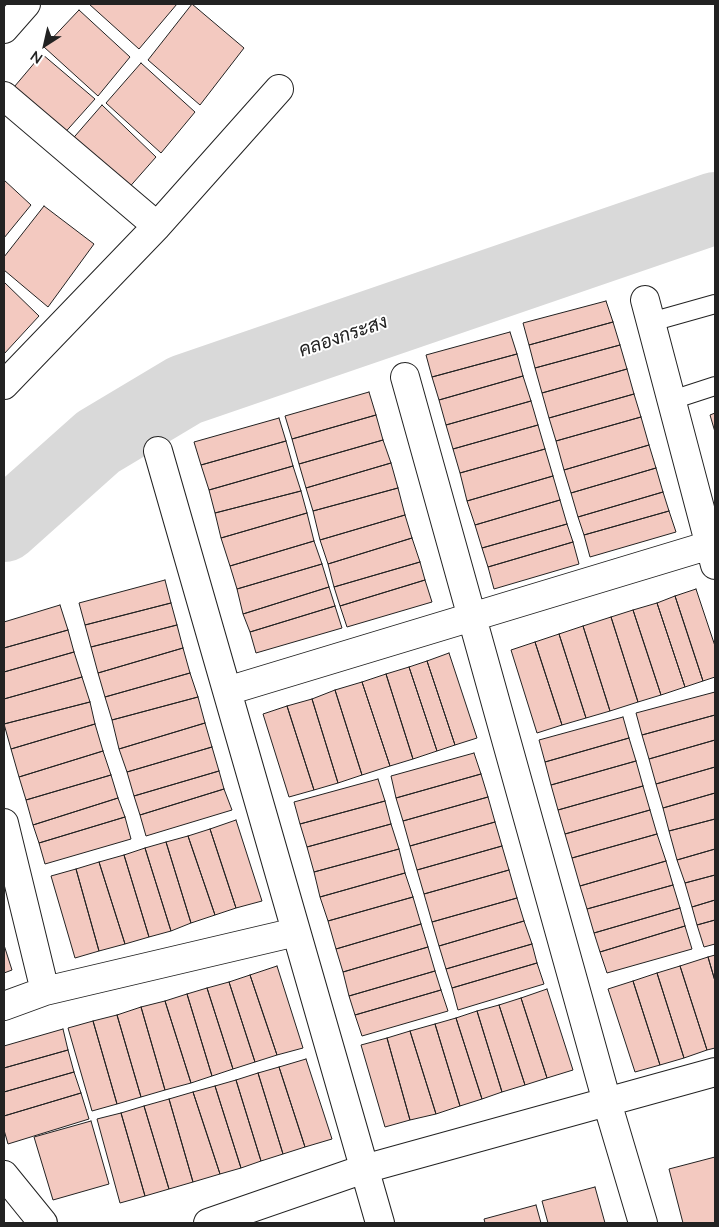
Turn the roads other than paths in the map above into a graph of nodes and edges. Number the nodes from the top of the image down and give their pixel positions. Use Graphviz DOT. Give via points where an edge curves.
graph roads {
  1 [pos="26,4"];
  2 [pos="4,29"];
  3 [pos="279,89"];
  4 [pos="4,96"];
  5 [pos="157,226"];
  6 [pos="715,304"];
  7 [pos="648,311"];
  8 [pos="406,376"];
  9 [pos="4,385"];
  10 [pos="715,386"];
  11 [pos="672,400"];
  12 [pos="158,451"];
  13 [pos="712,555"];
  14 [pos="473,617"];
  15 [pos="227,691"];
  16 [pos="4,823"];
  17 [pos="296,932"];
  18 [pos="45,991"];
  19 [pos="4,1006"];
  20 [pos="715,1072"];
  21 [pos="607,1102"];
  22 [pos="364,1168"];
  23 [pos="4,1176"];
  24 [pos="43,1223"];
  25 [pos="208,1223"];
  26 [pos="380,1223"];
  27 [pos="643,1223"];
  1 -- 2 [label="street"];
  3 -- 5 [label="street"];
  4 -- 5 [label="street"];
  5 -- 9 [label="street"];
  6 -- 7 [label="lane"];
  7 -- 11 [label="street"];
  8 -- 14 [label="street"];
  10 -- 11 [label="lane"];
  11 -- 13 [label="street"];
  12 -- 15 [label="street"];
  13 -- 14 [label="street"];
  14 -- 15 [label="street"];
  14 -- 21 [label="street"];
  15 -- 17 [label="street"];
  16 -- 18 [label="street"];
  17 -- 18 [label="street"];
  17 -- 22 [label="street"];
  18 -- 19 [label="street"];
  20 -- 21 [label="street"];
  21 -- 22 [label="street"];
  21 -- 27 [label="street"];
  22 -- 25 [label="street"];
  22 -- 26 [label="street"];
  23 -- 24 [label="street"];
}
